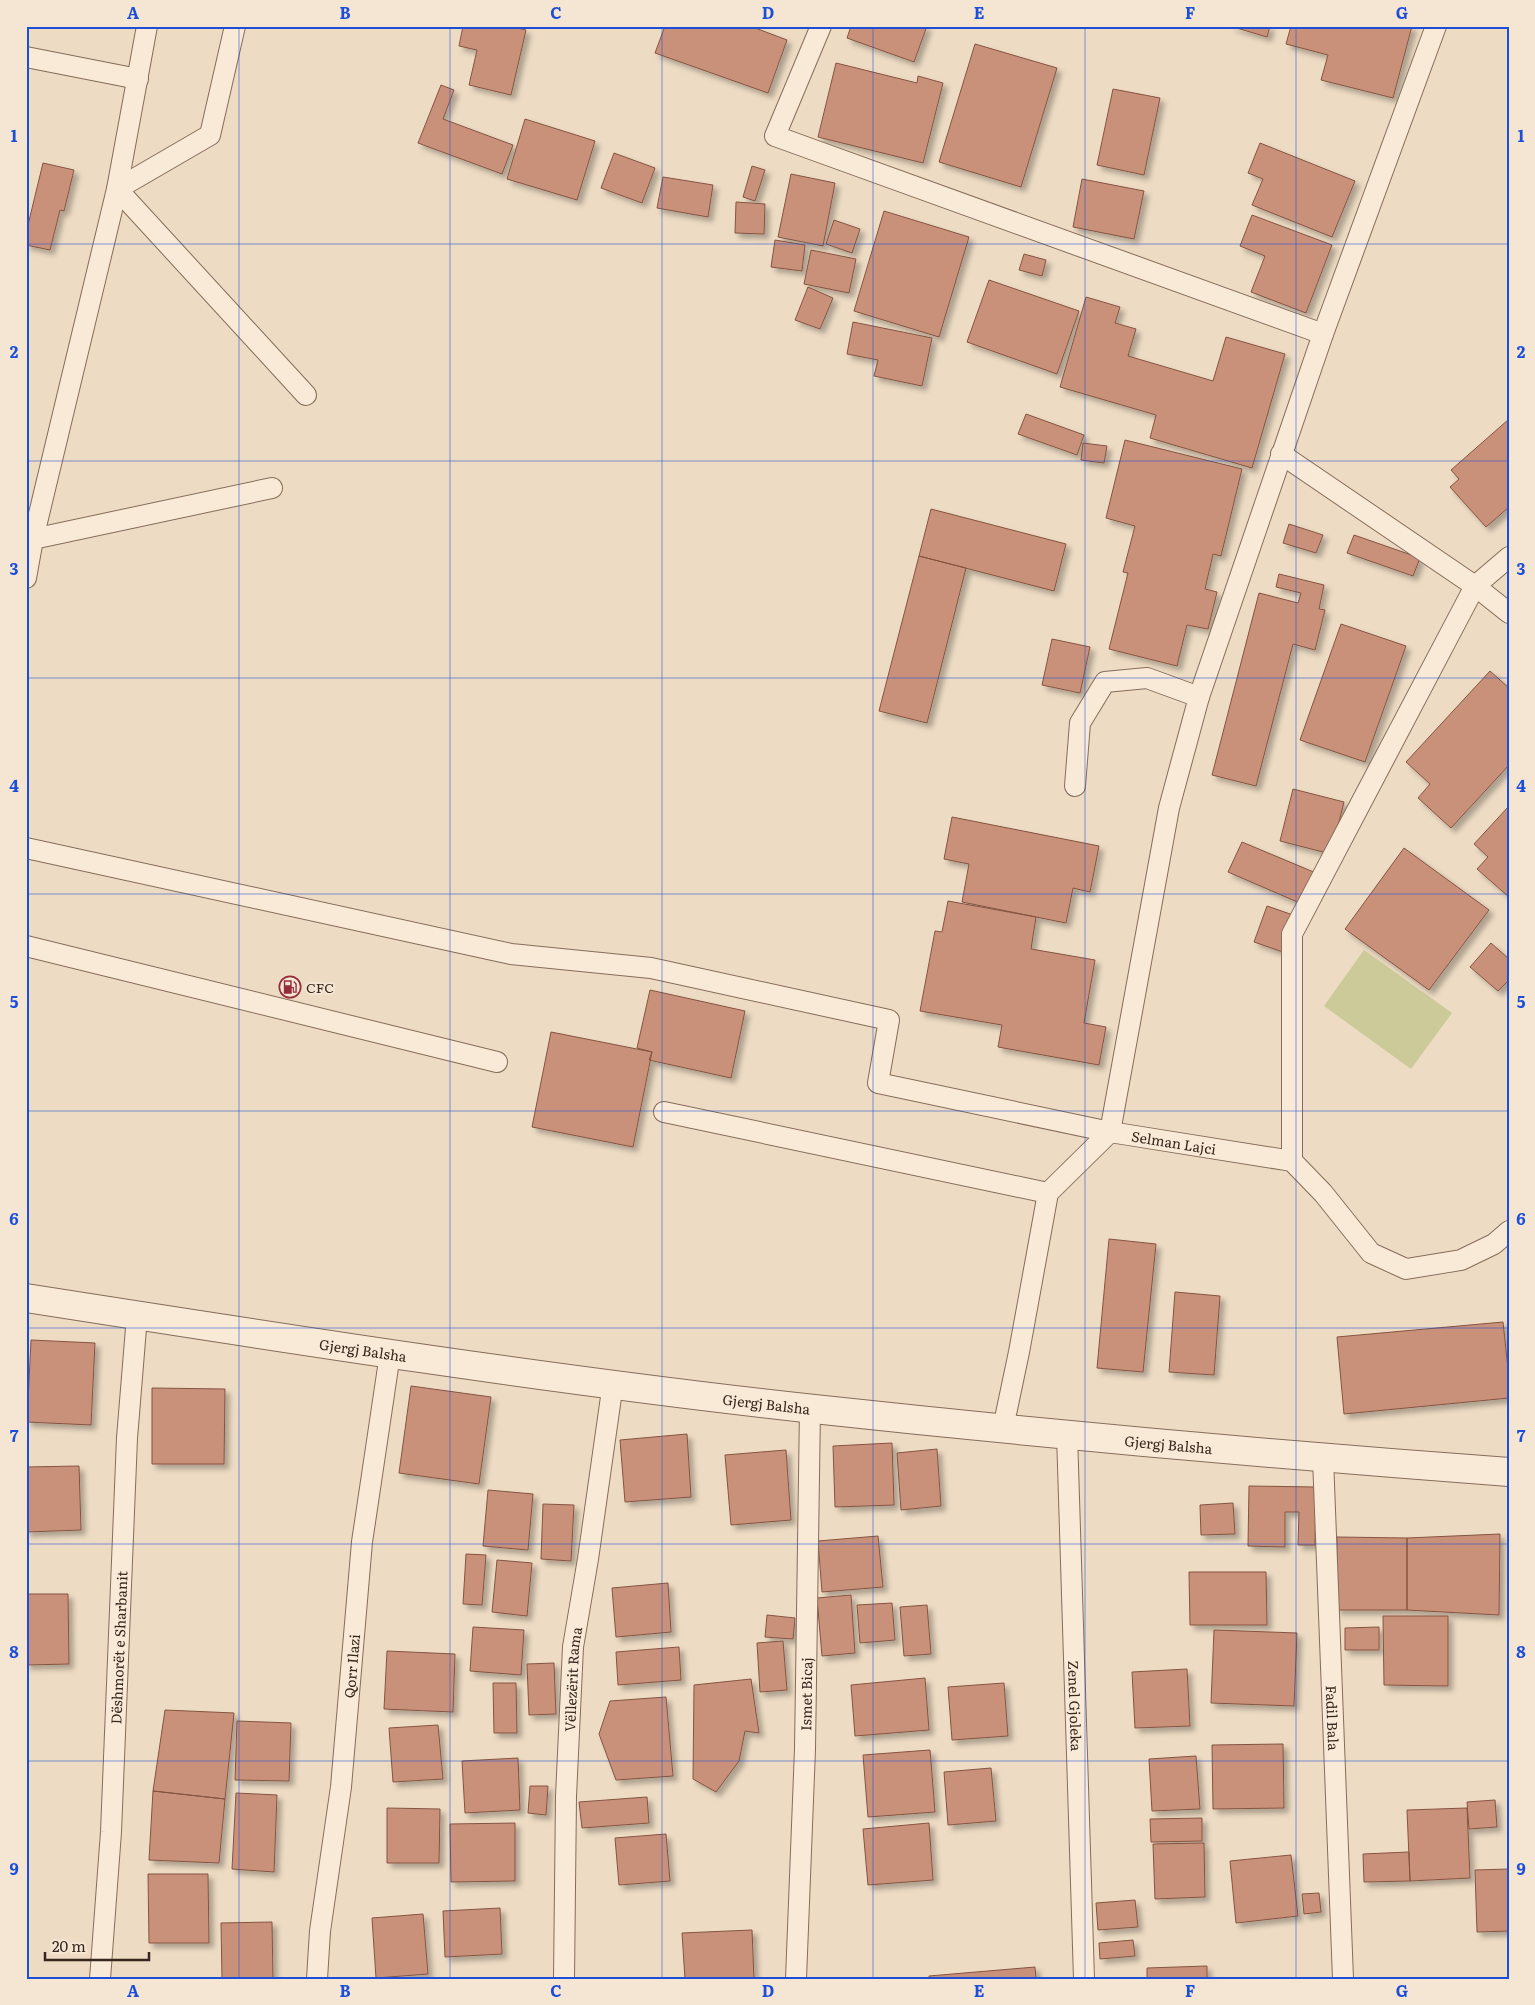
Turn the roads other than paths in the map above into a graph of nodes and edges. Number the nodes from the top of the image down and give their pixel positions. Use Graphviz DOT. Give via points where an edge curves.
graph roads {
  1 [pos="147,26"];
  2 [pos="235,26"];
  3 [pos="821,26"];
  4 [pos="1436,26"];
  5 [pos="26,57"];
  6 [pos="138,79"];
  7 [pos="117,189"];
  8 [pos="1323,334"];
  9 [pos="306,396"];
  10 [pos="1281,454"];
  11 [pos="272,488"];
  12 [pos="33,539"];
  13 [pos="1509,557"];
  14 [pos="26,578"];
  15 [pos="1475,586"];
  16 [pos="1509,613"];
  17 [pos="1199,697"];
  18 [pos="1075,786"];
  19 [pos="26,848"];
  20 [pos="26,946"];
  21 [pos="497,1062"];
  22 [pos="664,1112"];
  23 [pos="1110,1132"];
  24 [pos="1292,1161"];
  25 [pos="1048,1193"];
  26 [pos="1509,1231"];
  27 [pos="26,1298"];
  28 [pos="138,1316"];
  29 [pos="390,1354"];
  30 [pos="613,1384"];
  31 [pos="810,1408"];
  32 [pos="1003,1428"];
  33 [pos="1067,1434"];
  34 [pos="1323,1458"];
  35 [pos="1509,1472"];
  36 [pos="100,1979"];
  37 [pos="317,1979"];
  38 [pos="564,1979"];
  39 [pos="796,1979"];
  40 [pos="1084,1979"];
  41 [pos="1343,1979"];
  1 -- 6 [label="lane"];
  2 -- 7 [label="lane" via="210,135"];
  3 -- 8 [label="lane" via="775,136"];
  4 -- 8 [label="lane"];
  5 -- 6 [label="lane"];
  6 -- 7 [label="lane"];
  7 -- 9 [label="lane"];
  7 -- 12 [label="lane"];
  8 -- 10 [label="lane"];
  10 -- 15 [label="lane"];
  10 -- 17 [label="lane"];
  11 -- 12 [label="lane"];
  12 -- 14 [label="lane"];
  13 -- 15 [label="lane"];
  15 -- 16 [label="lane"];
  15 -- 24 [label="lane" via="1292,934"];
  17 -- 18 [label="lane" via="1147,678 1105,682 1080,723"];
  17 -- 23 [label="lane" via="1169,808"];
  19 -- 23 [label="lane, Selman Lajci" via="511,954 652,968 889,1020 878,1082"];
  20 -- 21 [label="lane"];
  22 -- 25 [label="lane"];
  23 -- 24 [label="lane, Selman Lajci"];
  23 -- 25 [label="lane"];
  24 -- 26 [label="lane" via="1324,1193 1371,1253 1406,1269 1461,1260 1494,1244"];
  25 -- 32 [label="lane"];
  27 -- 28 [label="street, Gjergj Balsha"];
  28 -- 29 [label="street, Gjergj Balsha"];
  28 -- 36 [label="lane, Dëshmorët e Sharbanit" via="127,1438 111,1822"];
  29 -- 30 [label="street, Gjergj Balsha"];
  29 -- 37 [label="lane, Qorr Ilazi" via="362,1542 341,1787 320,1931"];
  30 -- 31 [label="street, Gjergj Balsha"];
  30 -- 38 [label="lane, Vëllezërit Rama" via="573,1647 566,1796"];
  31 -- 32 [label="street, Gjergj Balsha"];
  31 -- 39 [label="lane, Ismet Bicaj" via="805,1749"];
  32 -- 33 [label="street, Gjergj Balsha"];
  33 -- 34 [label="street, Gjergj Balsha"];
  33 -- 40 [label="lane, Zenel Gjoleka"];
  34 -- 35 [label="street, Gjergj Balsha"];
  34 -- 41 [label="lane, Fadil Bala"];
}
